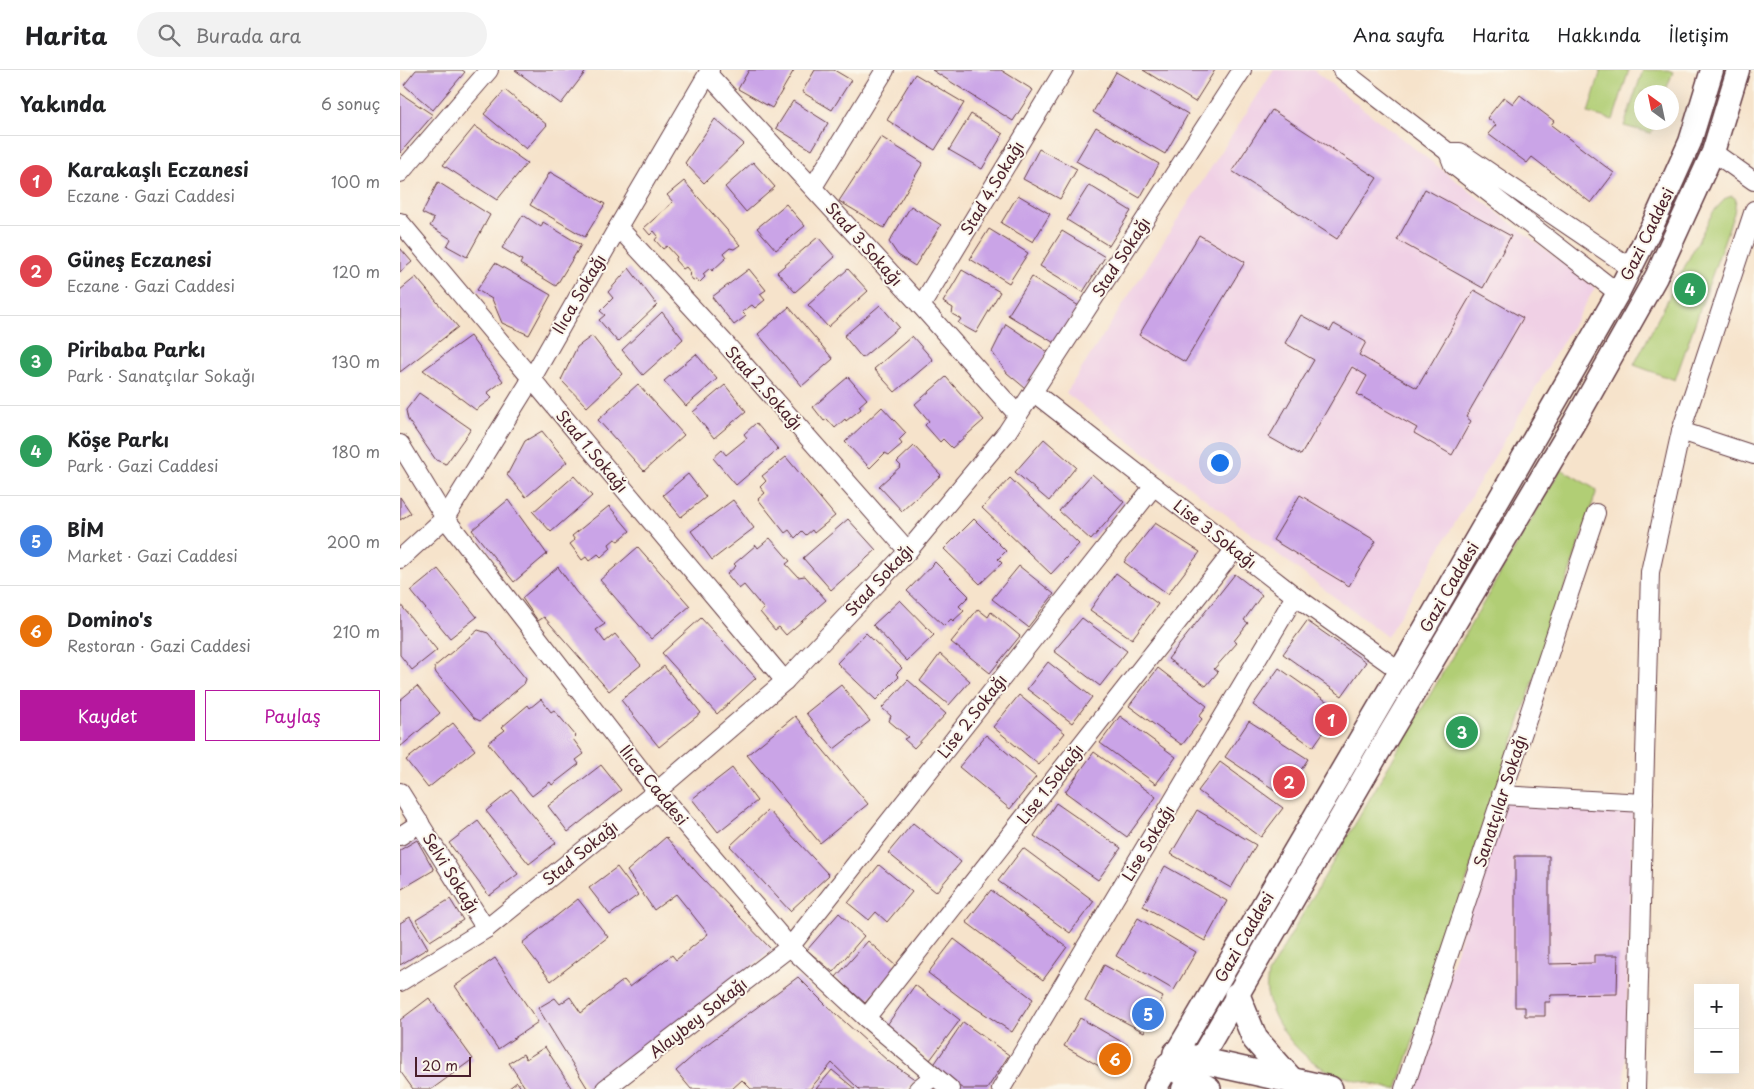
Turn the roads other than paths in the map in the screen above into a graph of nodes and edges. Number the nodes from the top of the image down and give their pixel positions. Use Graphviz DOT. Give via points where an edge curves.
graph roads {
  1 [pos="489,70"];
  2 [pos="885,70"];
  3 [pos="1064,70"];
  4 [pos="1242,70"];
  5 [pos="1342,70"];
  6 [pos="1712,70"];
  7 [pos="1738,70"];
  8 [pos="709,72"];
  9 [pos="1690,142"];
  10 [pos="1448,152"];
  11 [pos="1713,152"];
  12 [pos="400,173"];
  13 [pos="1754,182"];
  14 [pos="812,187"];
  15 [pos="1754,210"];
  16 [pos="400,222"];
  17 [pos="618,227"];
  18 [pos="1631,268"];
  19 [pos="1655,279"];
  20 [pos="1618,293"];
  21 [pos="921,306"];
  22 [pos="1640,306"];
  23 [pos="532,378"];
  24 [pos="1033,392"];
  25 [pos="1018,415"];
  26 [pos="1681,431"];
  27 [pos="400,444"];
  28 [pos="1754,455"];
  29 [pos="1154,486"];
  30 [pos="1596,513"];
  31 [pos="446,518"];
  32 [pos="1235,549"];
  33 [pos="908,551"];
  34 [pos="400,559"];
  35 [pos="1295,596"];
  36 [pos="1400,672"];
  37 [pos="785,681"];
  38 [pos="657,791"];
  39 [pos="400,792"];
  40 [pos="1501,795"];
  41 [pos="1644,803"];
  42 [pos="420,823"];
  43 [pos="400,836"];
  44 [pos="486,929"];
  45 [pos="790,947"];
  46 [pos="400,982"];
  47 [pos="1238,995"];
  48 [pos="866,1018"];
  49 [pos="1188,1072"];
  50 [pos="934,1076"];
  51 [pos="1292,1080"];
  52 [pos="605,1089"];
  53 [pos="918,1089"];
  54 [pos="950,1089"];
  55 [pos="1001,1089"];
  56 [pos="1154,1089"];
  57 [pos="1330,1089"];
  58 [pos="1404,1089"];
  59 [pos="1636,1089"];
  1 -- 12 [label="street"];
  2 -- 14 [label="street"];
  3 -- 21 [label="street, Stad 4.Sokağı"];
  4 -- 24 [label="street, Stad Sokağı"];
  5 -- 10 [label="street"];
  6 -- 9 [label="street, Gazi Caddesi"];
  7 -- 11 [label="street, Gazi Caddesi"];
  8 -- 14 [label="street, Stad 3.Sokağı"];
  8 -- 17 [label="street, Ilıca Sokağı"];
  9 -- 11 [label="street"];
  9 -- 18 [label="street, Gazi Caddesi"];
  10 -- 18 [label="street" via="1460,152"];
  10 -- 20 [label="street" via="1452,165"];
  11 -- 13 [label="street"];
  11 -- 19 [label="street, Gazi Caddesi"];
  14 -- 21 [label="street, Stad 3.Sokağı"];
  15 -- 26 [label="street"];
  16 -- 23 [label="street, Stad 1.Sokağı"];
  17 -- 23 [label="street, Ilıca Sokağı"];
  17 -- 33 [label="street, Stad 2.Sokağı"];
  18 -- 19 [label="street"];
  18 -- 20 [label="street, Gazi Caddesi"];
  19 -- 22 [label="street, Gazi Caddesi"];
  20 -- 22 [label="street"];
  20 -- 36 [label="street, Gazi Caddesi"];
  21 -- 25 [label="street, Stad 3.Sokağı"];
  22 -- 47 [label="street, Gazi Caddesi"];
  23 -- 31 [label="street, Ilıca Sokağı"];
  23 -- 37 [label="street, Stad 1.Sokağı"];
  24 -- 25 [label="street, Stad Sokağı"];
  24 -- 29 [label="street, Lise 3.Sokağı"];
  25 -- 33 [label="street, Stad Sokağı"];
  26 -- 28 [label="street"];
  26 -- 41 [label="street" via="1650,572"];
  27 -- 31 [label="street, Ilıca Caddesi"];
  29 -- 32 [label="street, Lise 3.Sokağı"];
  29 -- 45 [label="street, Lise 2.Sokağı"];
  30 -- 40 [label="street, Sanatçılar Sokağı"];
  31 -- 34 [label="street, Ilıca Sokağı"];
  31 -- 38 [label="street, Ilıca Caddesi"];
  32 -- 35 [label="street, Lise 3.Sokağı"];
  32 -- 48 [label="street, Lise 1.Sokağı"];
  33 -- 37 [label="street, Stad Sokağı"];
  35 -- 36 [label="street, Lise 3.Sokağı"];
  35 -- 55 [label="street, Lise Sokağı"];
  36 -- 49 [label="street, Gazi Caddesi"];
  37 -- 38 [label="street, Stad Sokağı"];
  38 -- 44 [label="street, Stad Sokağı"];
  38 -- 45 [label="street, Ilıca Caddesi"];
  39 -- 42 [label="street, Selvi Sokağı"];
  40 -- 41 [label="street"];
  40 -- 58 [label="street, Sanatçılar Sokağı"];
  41 -- 59 [label="street"];
  42 -- 43 [label="street"];
  42 -- 44 [label="street, Selvi Sokağı"];
  44 -- 46 [label="street, Stad Sokağı"];
  45 -- 48 [label="street, Ilıca Caddesi"];
  45 -- 52 [label="street, Alaybey Sokağı"];
  47 -- 49 [label="street, Gazi Caddesi"];
  47 -- 51 [label="main road" via="1254,1039"];
  48 -- 50 [label="street, Ilıca Caddesi"];
  49 -- 51 [label="main road"];
  49 -- 56 [label="street, Gazi Caddesi"];
  50 -- 53 [label="street"];
  50 -- 54 [label="street, Ilıca Caddesi"];
  51 -- 57 [label="main road"];
}
